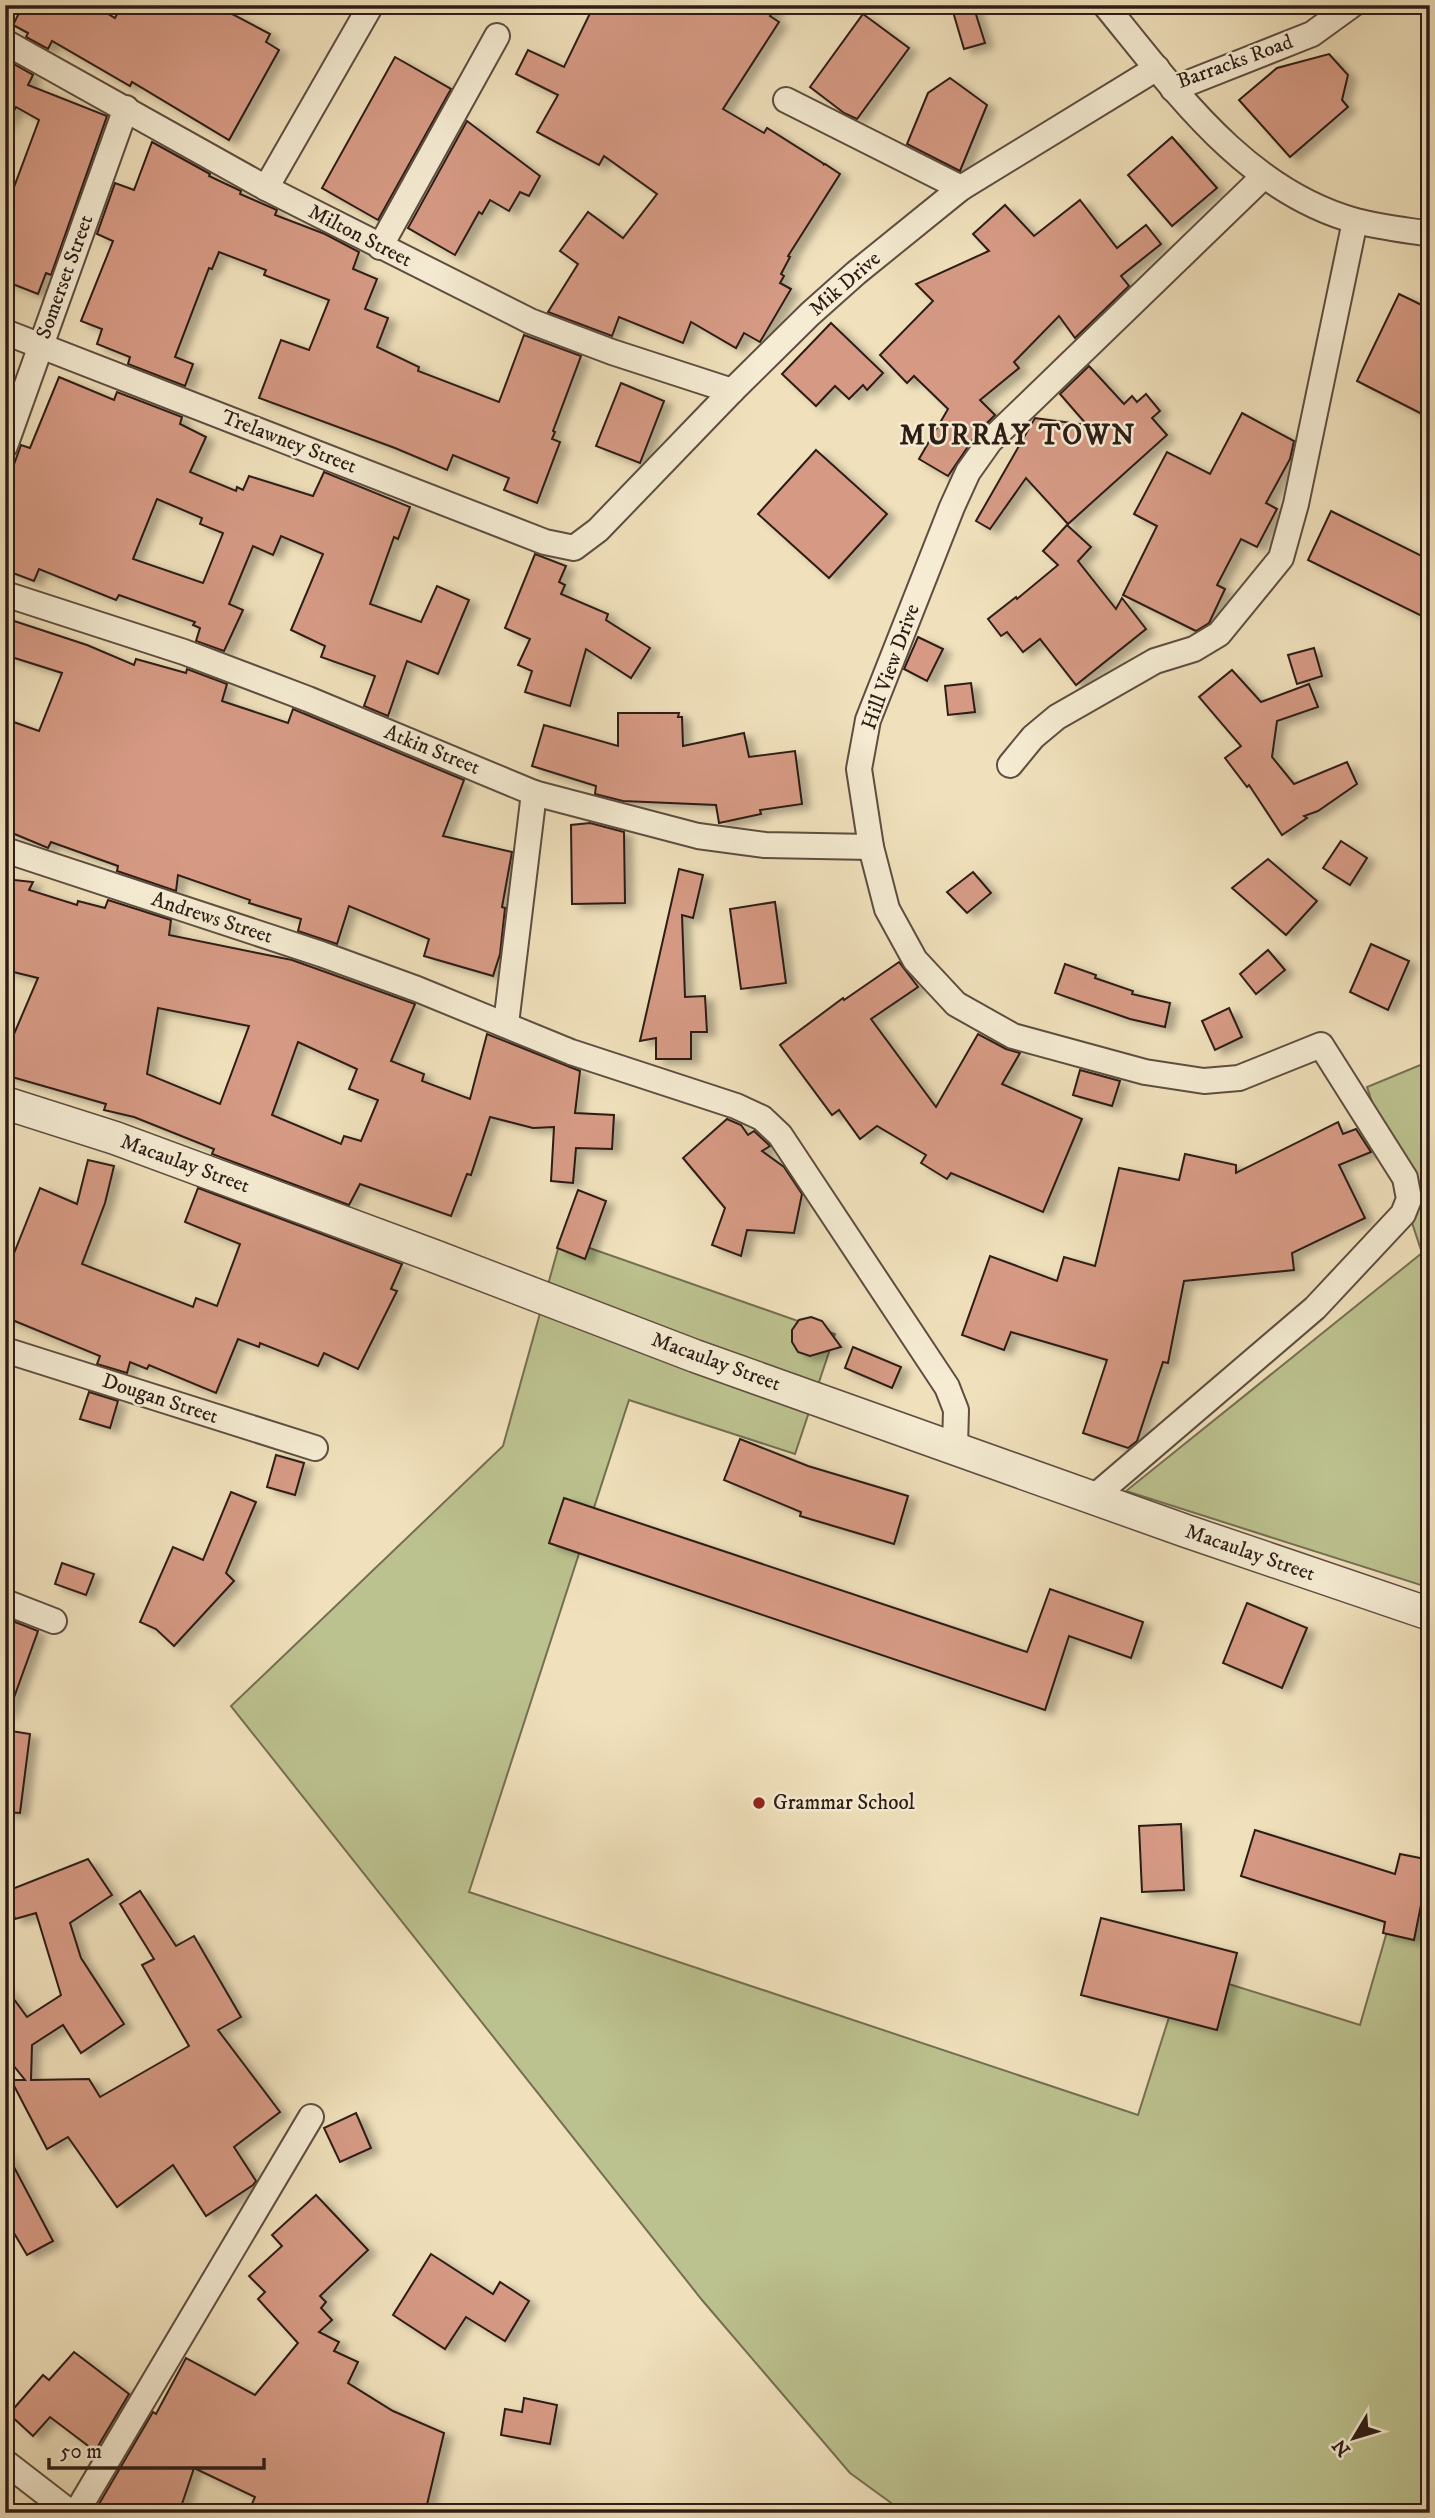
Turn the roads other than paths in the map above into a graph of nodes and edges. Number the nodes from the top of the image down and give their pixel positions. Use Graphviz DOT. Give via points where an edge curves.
graph roads {
  1 [pos="371,5"];
  2 [pos="1105,5"];
  3 [pos="1352,5"];
  4 [pos="497,36"];
  5 [pos="5,42"];
  6 [pos="1157,68"];
  7 [pos="1173,89"];
  8 [pos="786,100"];
  9 [pos="125,108"];
  10 [pos="1264,176"];
  11 [pos="267,188"];
  12 [pos="961,188"];
  13 [pos="1355,221"];
  14 [pos="1430,234"];
  15 [pos="380,247"];
  16 [pos="5,332"];
  17 [pos="41,345"];
  18 [pos="732,391"];
  19 [pos="5,446"];
  20 [pos="574,548"];
  21 [pos="5,594"];
  22 [pos="1010,765"];
  23 [pos="534,793"];
  24 [pos="871,847"];
  25 [pos="5,850"];
  26 [pos="506,1024"];
  27 [pos="5,1103"];
  28 [pos="5,1350"];
  29 [pos="955,1447"];
  30 [pos="315,1448"];
  31 [pos="1094,1497"];
  32 [pos="5,1602"];
  33 [pos="1430,1614"];
  34 [pos="54,1621"];
  35 [pos="311,2117"];
  36 [pos="5,2462"];
  37 [pos="74,2513"];
  1 -- 11 [label="street"];
  2 -- 6 [label="street, Barracks Road"];
  3 -- 7 [label="street, Barracks Road" via="1312,34"];
  4 -- 15 [label="street"];
  5 -- 9 [label="street, Milton Street"];
  6 -- 7 [label="street, Barracks Road"];
  6 -- 12 [label="street, Mik Drive"];
  7 -- 10 [label="street" via="1225,144"];
  8 -- 12 [label="street"];
  9 -- 11 [label="street, Milton Street"];
  9 -- 17 [label="street, Somerset Street"];
  10 -- 13 [label="street" via="1316,206"];
  10 -- 24 [label="street, Hill View Drive" via="990,442 968,472 867,720 859,769"];
  11 -- 15 [label="street, Milton Street"];
  12 -- 18 [label="street, Mik Drive" via="847,281"];
  13 -- 14 [label="street"];
  13 -- 22 [label="street" via="1281,558 1219,634 1194,649 1155,661 1057,717"];
  15 -- 18 [label="street, Milton Street" via="530,321"];
  16 -- 17 [label="street, Trelawney Street"];
  17 -- 19 [label="street, Somerset Street"];
  17 -- 20 [label="street, Trelawney Street" via="545,542"];
  18 -- 20 [label="street, Mik Drive" via="598,530"];
  21 -- 23 [label="street, Atkin Street" via="184,652"];
  23 -- 24 [label="street, Atkin Street" via="698,836 765,845"];
  23 -- 26 [label="street"];
  24 -- 31 [label="street, Hill View Drive" via="887,909 915,960 956,1004 1013,1036 1145,1072 1204,1081 1239,1078 1321,1045 1405,1178 1409,1199 1403,1214 1315,1308"];
  25 -- 26 [label="street, Andrews Street" via="321,954"];
  26 -- 29 [label="street, Andrews Street" via="571,1052 762,1118 780,1135 947,1387 956,1410"];
  27 -- 29 [label="street, Macaulay Street" via="115,1138 695,1356"];
  28 -- 30 [label="street, Dougan Street"];
  29 -- 31 [label="street, Macaulay Street"];
  31 -- 33 [label="street, Macaulay Street"];
  32 -- 34 [label="street"];
  35 -- 37 [label="street"];
  36 -- 37 [label="street"];
}
